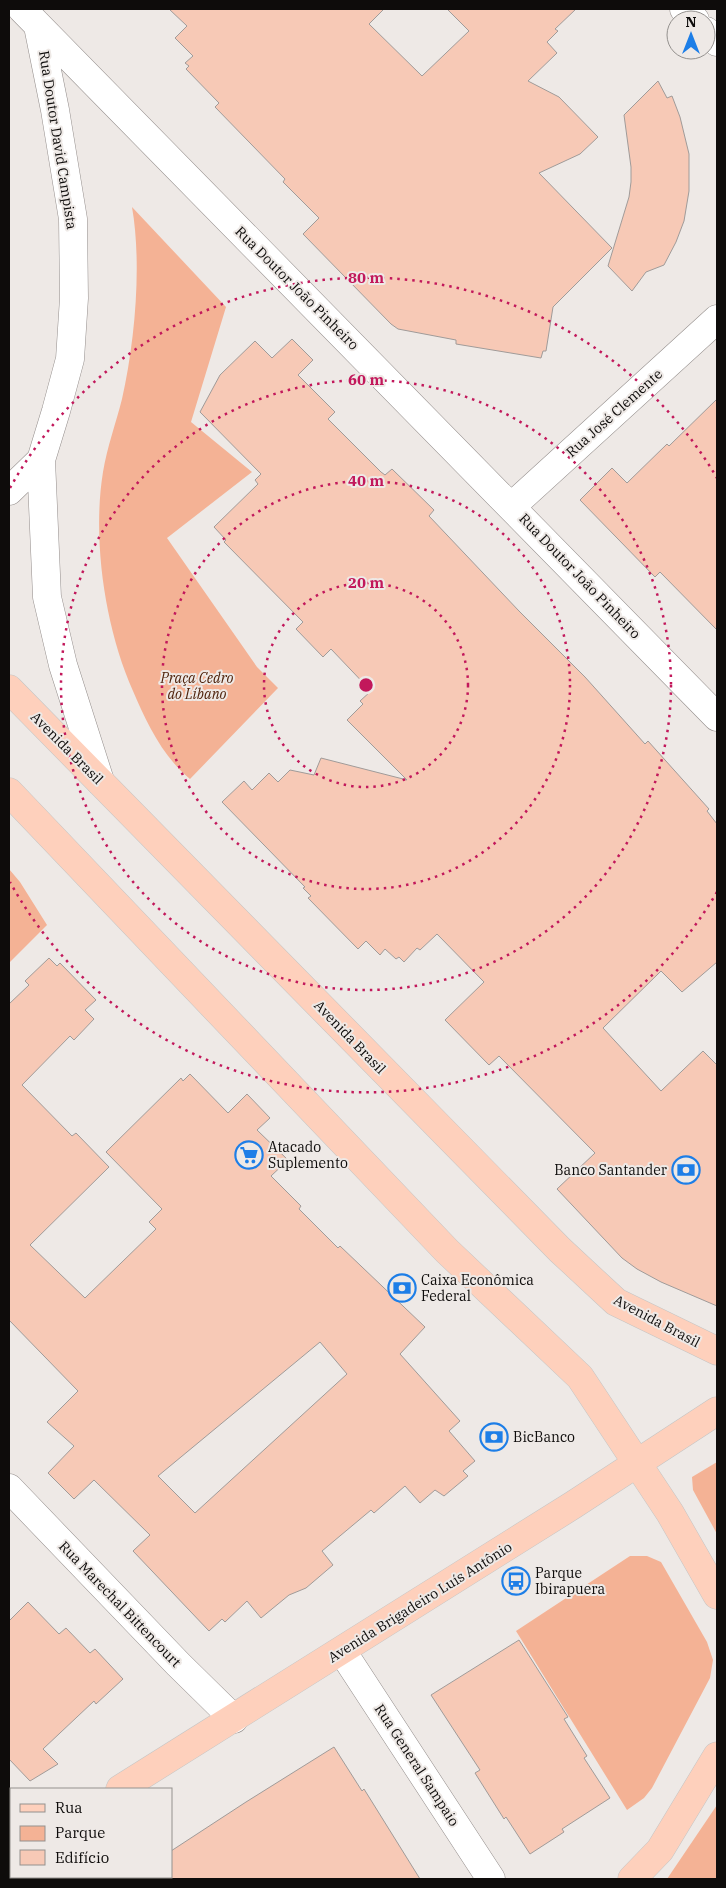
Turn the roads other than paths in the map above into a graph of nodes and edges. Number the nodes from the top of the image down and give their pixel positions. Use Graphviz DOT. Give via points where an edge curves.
graph roads {
  1 [pos="30,17"];
  2 [pos="717,319"];
  3 [pos="41,460"];
  4 [pos="9,491"];
  5 [pos="512,506"];
  6 [pos="9,689"];
  7 [pos="717,717"];
  8 [pos="100,781"];
  9 [pos="9,792"];
  10 [pos="717,1352"];
  11 [pos="717,1411"];
  12 [pos="638,1463"];
  13 [pos="9,1488"];
  14 [pos="717,1595"];
  15 [pos="342,1651"];
  16 [pos="234,1718"];
  17 [pos="717,1756"];
  18 [pos="122,1788"];
  19 [pos="491,1879"];
  20 [pos="632,1879"];
  1 -- 3 [label="street, Rua Doutor David Campista" via="55,110 73,219 70,359"];
  1 -- 5 [label="street, Rua Doutor João Pinheiro"];
  2 -- 5 [label="street, Rua José Clemente"];
  3 -- 4 [label="street, Rua Doutor David Campista"];
  3 -- 8 [label="street, Rua Doutor David Campista" via="47,597 63,665"];
  5 -- 7 [label="street, Rua Doutor João Pinheiro"];
  6 -- 8 [label="main road, Avenida Brasil"];
  8 -- 10 [label="main road, Avenida Brasil" via="504,1194 616,1302"];
  9 -- 12 [label="main road" via="447,1251 580,1377"];
  11 -- 12 [label="main road, Avenida Brigadeiro Luís Antônio"];
  12 -- 14 [label="main road"];
  12 -- 15 [label="main road, Avenida Brigadeiro Luís Antônio"];
  13 -- 16 [label="street, Rua Marechal Bittencourt"];
  15 -- 16 [label="main road, Avenida Brigadeiro Luís Antônio"];
  15 -- 19 [label="street, Rua General Sampaio"];
  16 -- 18 [label="main road, Avenida Brigadeiro Luís Antônio"];
  17 -- 20 [label="main road" via="660,1850"];
}
